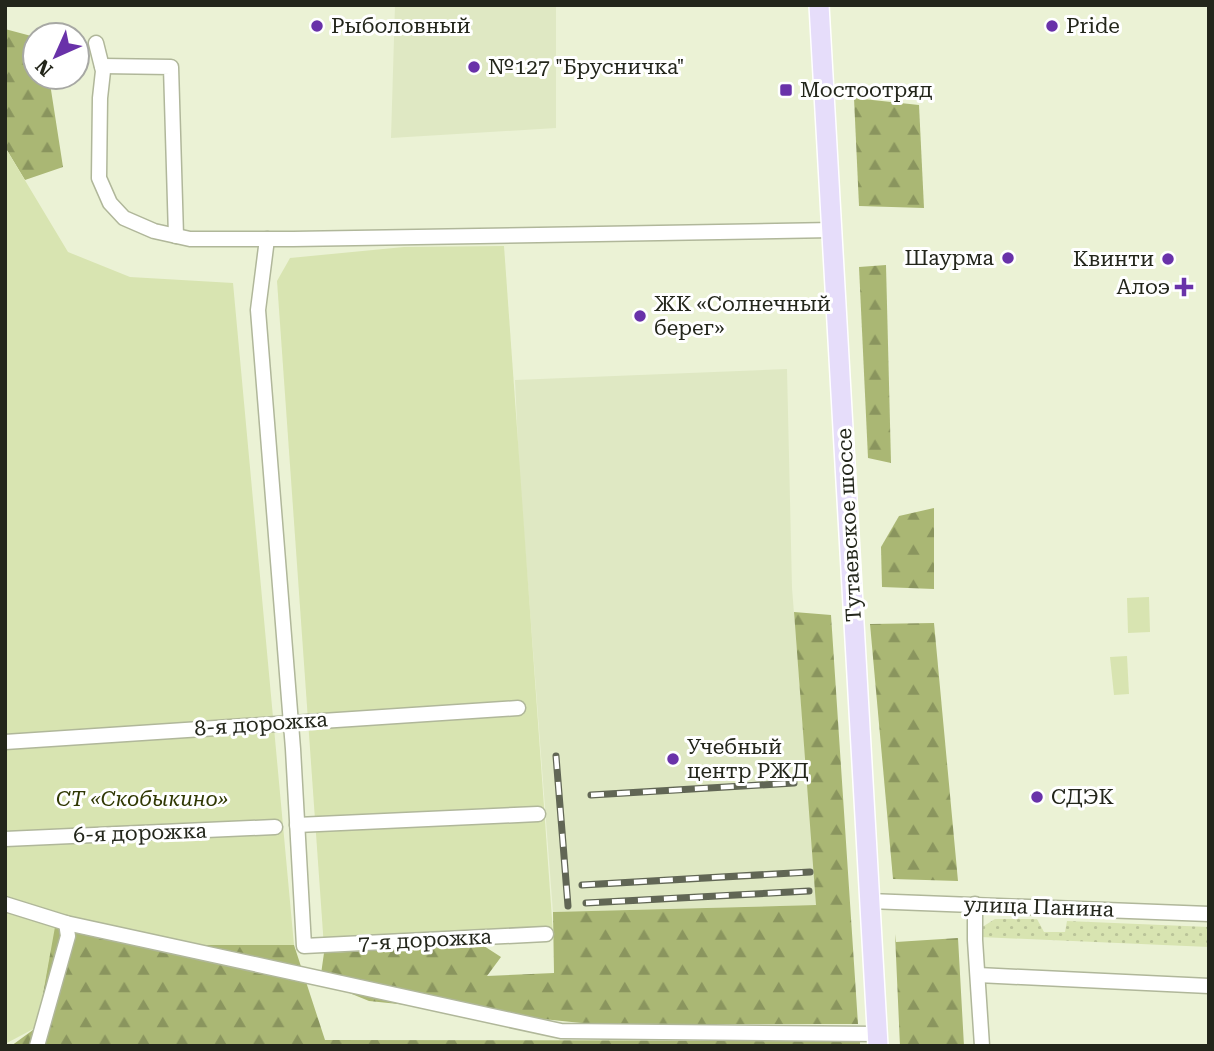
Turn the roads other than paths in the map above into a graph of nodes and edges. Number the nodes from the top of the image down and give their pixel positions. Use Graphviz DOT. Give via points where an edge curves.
graph roads {
  1 [pos="819,5"];
  2 [pos="96,43"];
  3 [pos="102,66"];
  4 [pos="833,230"];
  5 [pos="176,236"];
  6 [pos="267,239"];
  7 [pos="518,708"];
  8 [pos="290,722"];
  9 [pos="5,742"];
  10 [pos="538,814"];
  11 [pos="297,825"];
  12 [pos="275,827"];
  13 [pos="5,839"];
  14 [pos="869,901"];
  15 [pos="5,904"];
  16 [pos="975,904"];
  17 [pos="1209,914"];
  18 [pos="66,923"];
  19 [pos="546,934"];
  20 [pos="978,975"];
  21 [pos="1209,986"];
  22 [pos="878,1040"];
  23 [pos="37,1046"];
  24 [pos="982,1046"];
  1 -- 4 [label="main road, Тутаевское шоссе"];
  2 -- 3 [label="street"];
  3 -- 5 [label="street" via="99,178 124,218"];
  3 -- 5 [label="street" via="172,67"];
  4 -- 6 [label="street"];
  4 -- 14 [label="main road, Тутаевское шоссе"];
  5 -- 6 [label="street"];
  6 -- 8 [label="street" via="258,310"];
  7 -- 8 [label="street, 8-я дорожка"];
  8 -- 9 [label="street, 8-я дорожка"];
  8 -- 11 [label="street"];
  10 -- 11 [label="street"];
  11 -- 19 [label="street, 7-я дорожка" via="304,946"];
  12 -- 13 [label="street, 6-я дорожка"];
  14 -- 16 [label="street, улица Панина"];
  14 -- 22 [label="main road, Тутаевское шоссе"];
  15 -- 18 [label="street"];
  16 -- 17 [label="street, улица Панина"];
  16 -- 20 [label="street"];
  18 -- 22 [label="street" via="561,1031"];
  18 -- 23 [label="street" via="68,936"];
  20 -- 21 [label="street"];
  20 -- 24 [label="street"];
}
